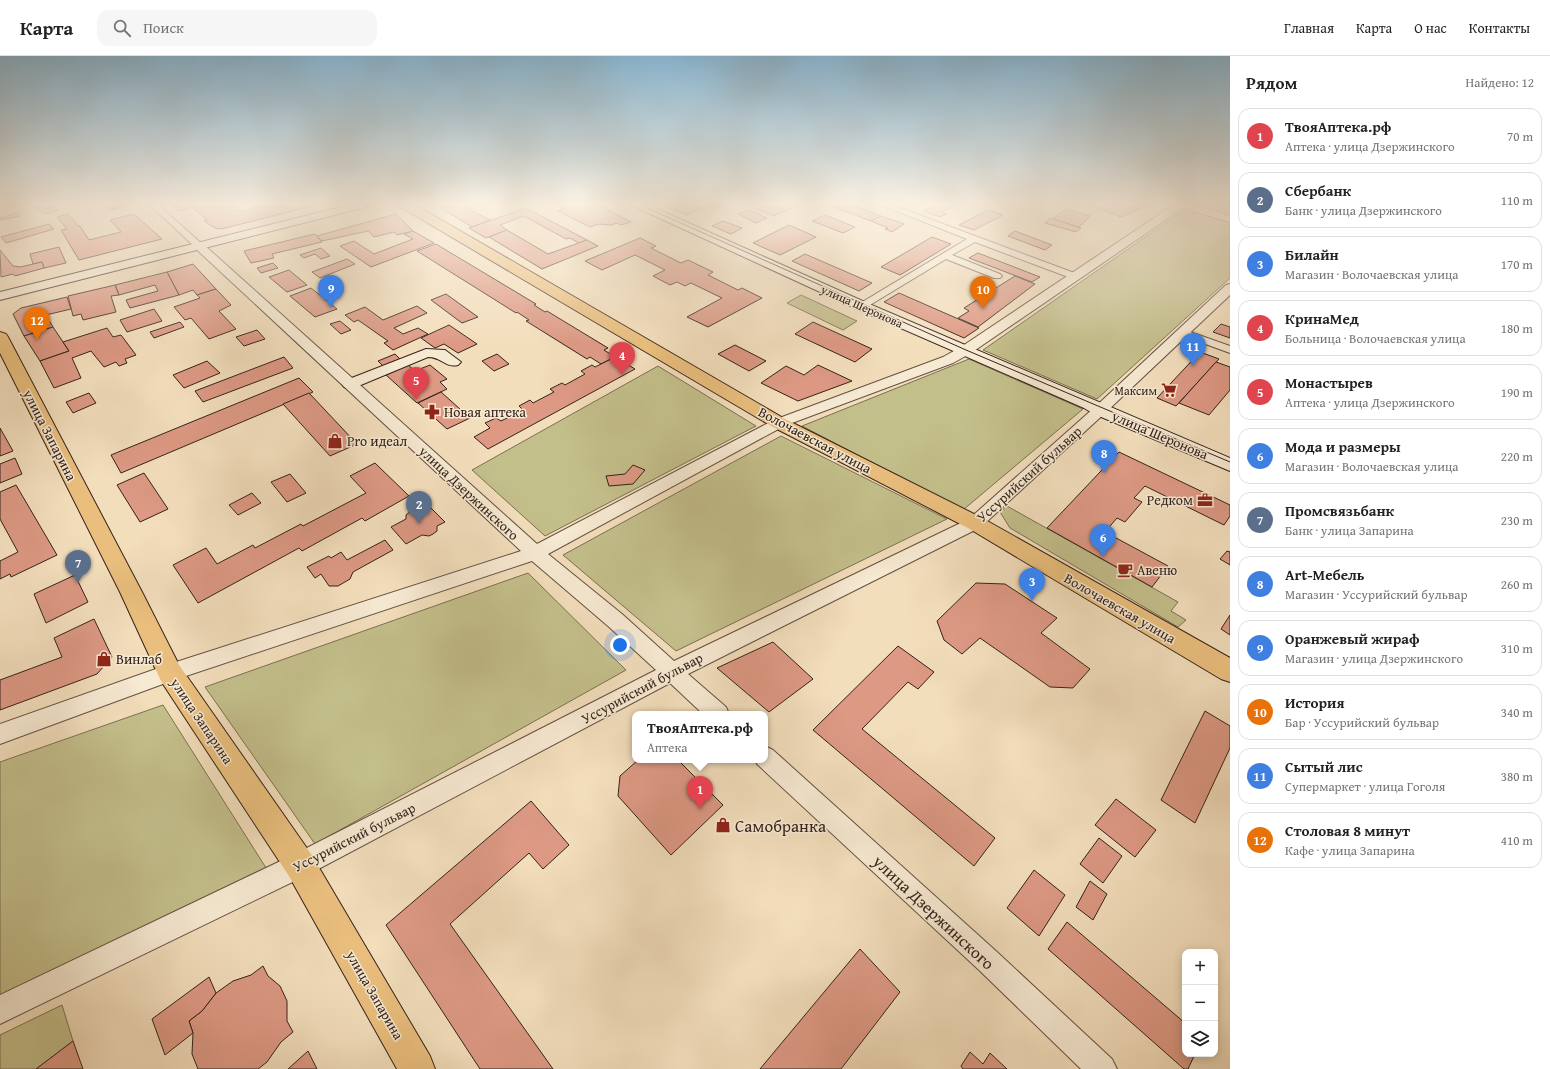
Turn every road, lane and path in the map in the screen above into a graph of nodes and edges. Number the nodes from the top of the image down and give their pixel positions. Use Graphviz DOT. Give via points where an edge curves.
graph roads {
  1 [pos="182,250"];
  2 [pos="204,250"];
  3 [pos="484,250"];
  4 [pos="739,250"];
  5 [pos="955,250"];
  6 [pos="1004,250"];
  7 [pos="1112,250"];
  8 [pos="946,256"];
  9 [pos="996,276"];
  10 [pos="1074,276"];
  11 [pos="1230,288"];
  12 [pos="0,296"];
  13 [pos="862,306"];
  14 [pos="1182,332"];
  15 [pos="0,337"];
  16 [pos="1230,350"];
  17 [pos="966,351"];
  18 [pos="453,362"];
  19 [pos="350,384"];
  20 [pos="1097,407"];
  21 [pos="779,423"];
  22 [pos="1230,459"];
  23 [pos="1230,465"];
  24 [pos="975,523"];
  25 [pos="535,553"];
  26 [pos="1230,671"];
  27 [pos="170,673"];
  28 [pos="672,673"];
  29 [pos="715,711"];
  30 [pos="0,734"];
  31 [pos="768,760"];
  32 [pos="300,865"];
  33 [pos="0,1010"];
  34 [pos="418,1069"];
  35 [pos="1102,1069"];
  1 -- 12 [label="main road"];
  2 -- 19 [label="street, улица Дзержинского"];
  3 -- 21 [label="main road, Волочаевская улица"];
  4 -- 13 [label="main road, улица Шеронова"];
  5 -- 8 [label="street"];
  6 -- 10 [label="street"];
  7 -- 10 [label="street"];
  8 -- 9 [label="street"];
  8 -- 13 [label="street"];
  10 -- 17 [label="street" via="972,344"];
  11 -- 14 [label="street, Уссурийский бульвар"];
  13 -- 17 [label="main road, улица Шеронова"];
  14 -- 16 [label="street"];
  14 -- 20 [label="street, Уссурийский бульвар"];
  15 -- 27 [label="main road, улица Запарина"];
  17 -- 20 [label="main road, улица Шеронова"];
  17 -- 21 [label="street"];
  18 -- 19 [label="main road" via="440,353 426,353"];
  19 -- 25 [label="street, улица Дзержинского"];
  20 -- 22 [label="main road, улица Шеронова"];
  20 -- 23 [label="main road, улица Шеронова"];
  20 -- 24 [label="street, Уссурийский бульвар"];
  21 -- 24 [label="main road, Волочаевская улица"];
  21 -- 25 [label="street"];
  24 -- 26 [label="main road, Волочаевская улица"];
  24 -- 28 [label="street, Уссурийский бульвар"];
  25 -- 27 [label="street"];
  25 -- 28 [label="street, улица Дзержинского" via="615,620"];
  27 -- 30 [label="street"];
  27 -- 32 [label="main road, улица Запарина"];
  28 -- 29 [label="street, улица Дзержинского"];
  28 -- 32 [label="street, Уссурийский бульвар"];
  31 -- 35 [label="street, улица Дзержинского"];
  32 -- 33 [label="street, Уссурийский бульвар"];
  32 -- 34 [label="main road, улица Запарина"];
}
